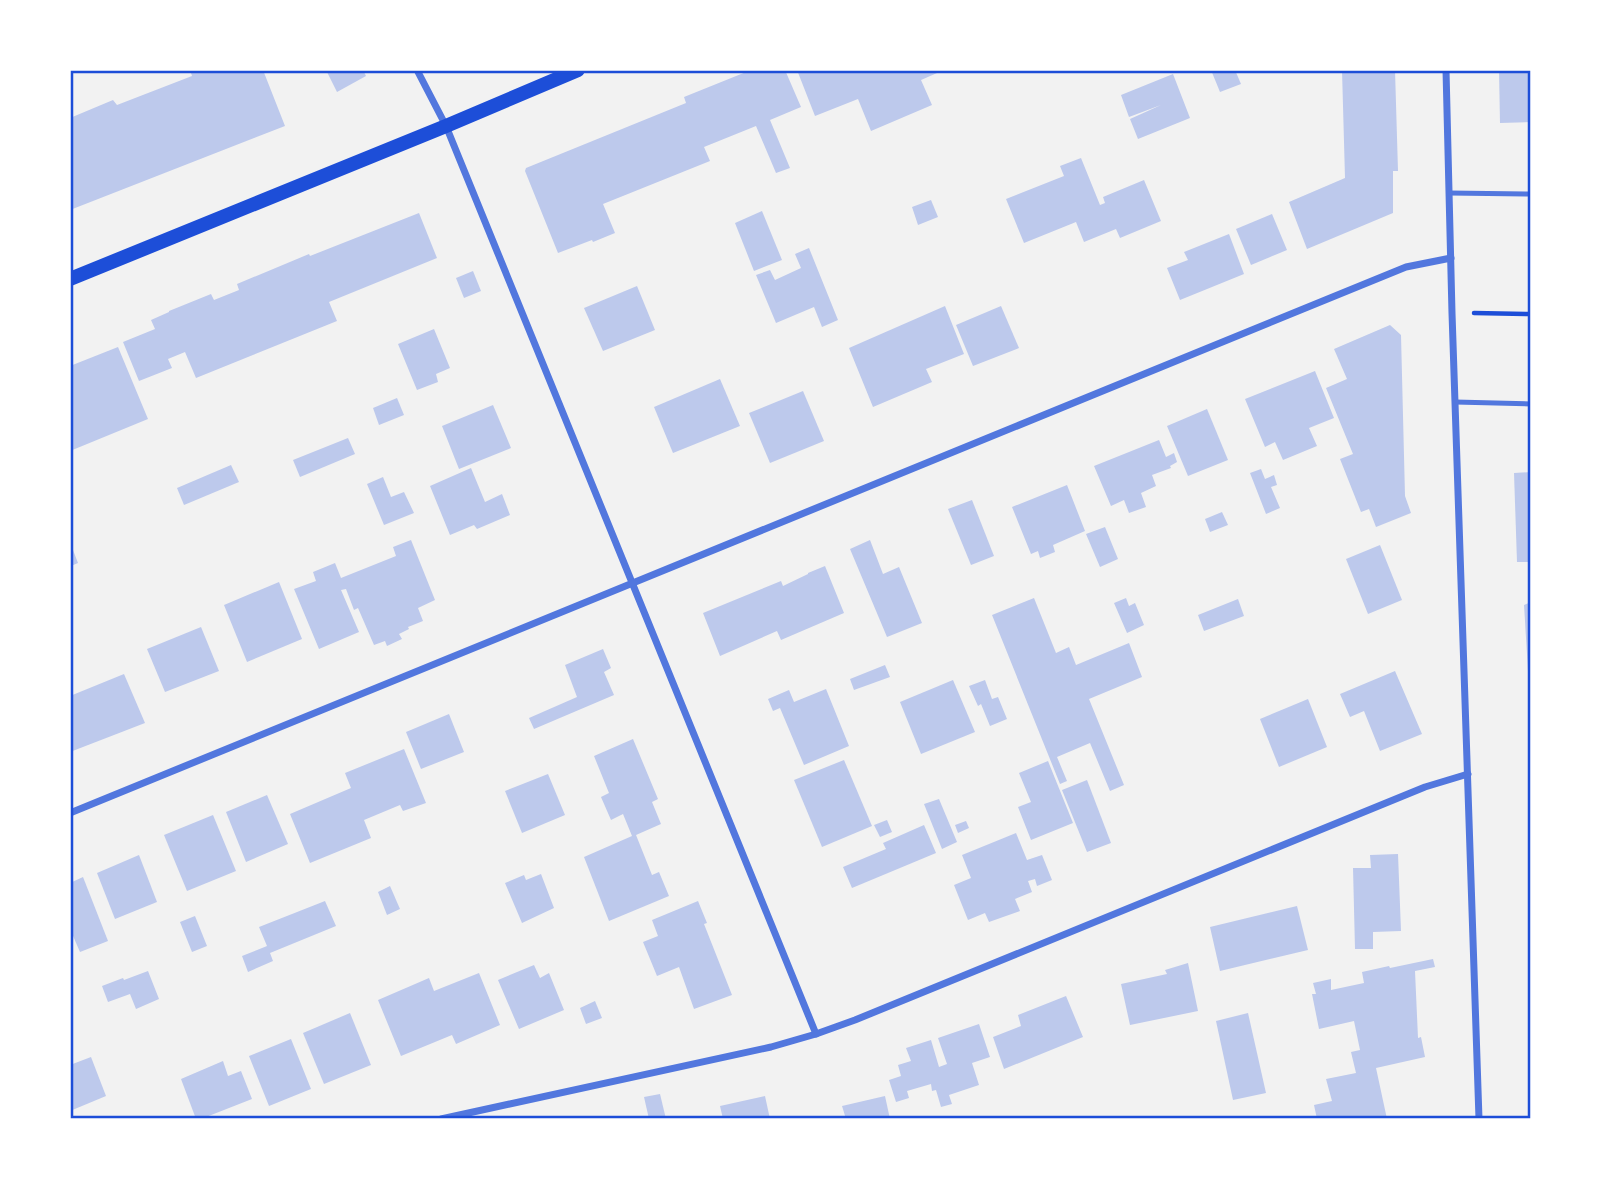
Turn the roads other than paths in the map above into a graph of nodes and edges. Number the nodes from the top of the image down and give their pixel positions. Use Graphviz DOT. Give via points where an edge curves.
graph roads {
  1 [pos="417,70"];
  2 [pos="578,70"];
  3 [pos="1446,70"];
  4 [pos="446,126"];
  5 [pos="1449,193"];
  6 [pos="1531,194"];
  7 [pos="1451,258"];
  8 [pos="70,279"];
  9 [pos="1455,402"];
  10 [pos="1531,404"];
  11 [pos="631,584"];
  12 [pos="1468,774"];
  13 [pos="70,813"];
  14 [pos="816,1034"];
  15 [pos="441,1119"];
  16 [pos="1479,1119"];
  1 -- 4 [label="street"];
  2 -- 4 [label="main road"];
  3 -- 5 [label="street"];
  4 -- 8 [label="main road"];
  4 -- 11 [label="street"];
  5 -- 6 [label="lane"];
  5 -- 7 [label="street"];
  7 -- 9 [label="street"];
  7 -- 11 [label="street" via="1406,267"];
  9 -- 10 [label="lane"];
  9 -- 12 [label="street"];
  11 -- 13 [label="street"];
  11 -- 14 [label="street"];
  12 -- 14 [label="street" via="1425,787"];
  12 -- 16 [label="street"];
  14 -- 15 [label="street"];
}
